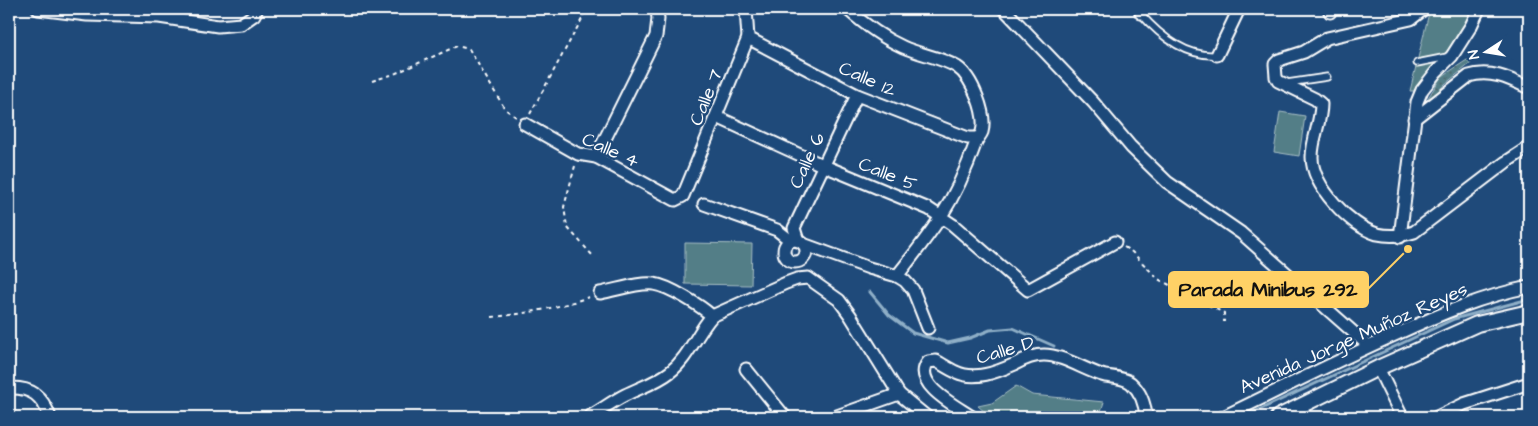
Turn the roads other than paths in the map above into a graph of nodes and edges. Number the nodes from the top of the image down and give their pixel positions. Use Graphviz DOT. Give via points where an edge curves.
graph roads {
  1 [pos="38,9"];
  2 [pos="257,9"];
  3 [pos="657,9"];
  4 [pos="746,9"];
  5 [pos="847,9"];
  6 [pos="1004,9"];
  7 [pos="1238,9"];
  8 [pos="1424,9"];
  9 [pos="1480,9"];
  10 [pos="1140,10"];
  11 [pos="160,13"];
  12 [pos="748,38"];
  13 [pos="1217,55"];
  14 [pos="1452,56"];
  15 [pos="1417,63"];
  16 [pos="1327,77"];
  17 [pos="1283,84"];
  18 [pos="1529,88"];
  19 [pos="857,95"];
  20 [pos="717,116"];
  21 [pos="1414,119"];
  22 [pos="525,124"];
  23 [pos="978,138"];
  24 [pos="1529,147"];
  25 [pos="596,157"];
  26 [pos="822,166"];
  27 [pos="682,196"];
  28 [pos="704,204"];
  29 [pos="941,217"];
  30 [pos="1400,237"];
  31 [pos="797,242"];
  32 [pos="1115,242"];
  33 [pos="795,262"];
  34 [pos="898,276"];
  35 [pos="797,279"];
  36 [pos="1529,287"];
  37 [pos="600,293"];
  38 [pos="1529,312"];
  39 [pos="712,316"];
  40 [pos="928,328"];
  41 [pos="1369,346"];
  42 [pos="1378,368"];
  43 [pos="746,369"];
  44 [pos="1529,383"];
  45 [pos="9,388"];
  46 [pos="899,394"];
  47 [pos="50,417"];
  48 [pos="589,417"];
  49 [pos="785,417"];
  50 [pos="834,417"];
  51 [pos="927,417"];
  52 [pos="972,417"];
  53 [pos="1146,417"];
  54 [pos="1222,417"];
  55 [pos="1278,417"];
  56 [pos="1402,417"];
  57 [pos="1437,417"];
  1 -- 11 [label="street" via="86,15"];
  2 -- 11 [label="street" via="241,24 225,26"];
  3 -- 25 [label="street" via="656,36"];
  4 -- 12 [label="street, Calle 7"];
  5 -- 23 [label="street" via="876,32 904,48 958,68 970,81 977,96 982,132"];
  6 -- 41 [label="street" via="1167,182 1241,233"];
  7 -- 13 [label="street"];
  8 -- 17 [label="street" via="1410,18 1327,38 1304,52 1287,57 1275,64 1276,77"];
  9 -- 14 [label="street"];
  10 -- 13 [label="lane" via="1154,29 1171,41 1207,56"];
  12 -- 19 [label="street, Calle 12"];
  12 -- 20 [label="street, Calle 7"];
  14 -- 15 [label="lane"];
  14 -- 21 [label="street" via="1422,90"];
  16 -- 17 [label="lane"];
  17 -- 30 [label="street" via="1321,104 1312,158 1318,180 1335,204 1360,226 1376,234"];
  18 -- 21 [label="street" via="1496,75 1476,73"];
  19 -- 23 [label="street, Calle 12" via="968,138"];
  19 -- 26 [label="street, Calle 6"];
  20 -- 26 [label="street, Calle 5"];
  20 -- 27 [label="street, Calle 7"];
  21 -- 30 [label="street"];
  22 -- 25 [label="street, Calle 4" via="578,154"];
  23 -- 29 [label="street"];
  24 -- 30 [label="street" via="1414,232"];
  25 -- 27 [label="street, Calle 4" via="675,200"];
  26 -- 29 [label="street, Calle 5" via="929,209"];
  26 -- 31 [label="street, Calle 6" via="794,228"];
  28 -- 31 [label="street" via="778,230"];
  29 -- 32 [label="street, Calle 5" via="1028,290"];
  29 -- 34 [label="street"];
  31 -- 33 [label="street" via="806,251 804,257"];
  31 -- 33 [label="street" via="785,247 787,259"];
  31 -- 34 [label="street"];
  33 -- 35 [label="street"];
  34 -- 40 [label="street" via="913,290"];
  35 -- 39 [label="street"];
  35 -- 46 [label="street" via="808,278 839,300"];
  36 -- 41 [label="street, Avenida Jorge Muñoz Reyes" via="1474,301"];
  37 -- 39 [label="street" via="654,284 702,307"];
  38 -- 42 [label="street, Avenida Jorge Muñoz Reyes" via="1477,324"];
  39 -- 48 [label="street" via="671,371 653,384 626,394"];
  41 -- 54 [label="street, Avenida Jorge Muñoz Reyes"];
  42 -- 55 [label="street, Avenida Jorge Muñoz Reyes"];
  42 -- 56 [label="street"];
  43 -- 49 [label="street"];
  44 -- 57 [label="street" via="1464,404"];
  45 -- 47 [label="street" via="37,394"];
  46 -- 50 [label="street"];
  46 -- 51 [label="street"];
  52 -- 53 [label="street, Calle D" via="947,401 929,384 924,376 928,362 936,361 967,376 979,376 1030,357 1047,355 1093,373 1130,381 1144,402"];
}
